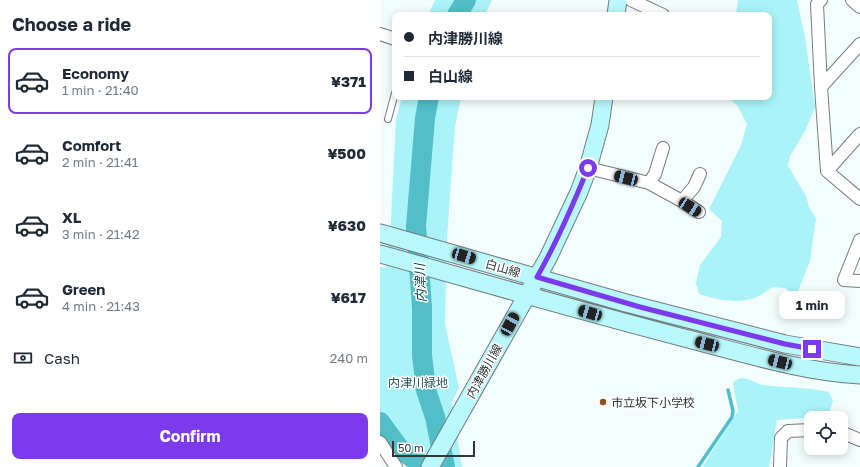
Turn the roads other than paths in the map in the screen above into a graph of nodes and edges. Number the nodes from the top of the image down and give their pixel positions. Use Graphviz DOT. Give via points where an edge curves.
graph roads {
  1 [pos="618,0"];
  2 [pos="631,0"];
  3 [pos="821,0"];
  4 [pos="852,0"];
  5 [pos="860,7"];
  6 [pos="616,12"];
  7 [pos="657,12"];
  8 [pos="380,34"];
  9 [pos="392,38"];
  10 [pos="860,44"];
  11 [pos="821,87"];
  12 [pos="393,100"];
  13 [pos="604,100"];
  14 [pos="388,119"];
  15 [pos="860,134"];
  16 [pos="663,148"];
  17 [pos="588,168"];
  18 [pos="827,171"];
  19 [pos="700,174"];
  20 [pos="649,184"];
  21 [pos="860,199"];
  22 [pos="682,201"];
  23 [pos="699,212"];
  24 [pos="384,234"];
  25 [pos="860,240"];
  26 [pos="382,254"];
  27 [pos="537,277"];
  28 [pos="860,281"];
  29 [pos="527,294"];
  30 [pos="860,357"];
  31 [pos="860,375"];
  32 [pos="804,430"];
  33 [pos="848,435"];
  34 [pos="860,440"];
  35 [pos="380,442"];
  36 [pos="396,467"];
  37 [pos="430,467"];
  38 [pos="780,467"];
  1 -- 6 [label="street"];
  2 -- 7 [label="street"];
  3 -- 11 [label="street" via="817,4"];
  4 -- 5 [label="street"];
  8 -- 9 [label="street"];
  10 -- 11 [label="street"];
  11 -- 18 [label="street"];
  12 -- 14 [label="lane"];
  13 -- 17 [label="street, 内津勝川線" via="600,125"];
  15 -- 18 [label="street"];
  16 -- 20 [label="street"];
  17 -- 20 [label="street"];
  17 -- 27 [label="street, 内津勝川線" via="570,212"];
  18 -- 21 [label="street"];
  19 -- 22 [label="street" via="694,187"];
  20 -- 22 [label="street"];
  22 -- 23 [label="street"];
  24 -- 27 [label="street, 白山線"];
  25 -- 28 [label="street" via="844,280"];
  26 -- 29 [label="street, 白山線"];
  27 -- 29 [label="street, 内津勝川線"];
  27 -- 30 [label="street, 白山線" via="785,344"];
  29 -- 31 [label="street, 白山線" via="619,321 780,362"];
  29 -- 37 [label="street, 内津勝川線"];
  32 -- 38 [label="street" via="788,431 781,438"];
  33 -- 34 [label="street"];
  35 -- 36 [label="street"];
}
